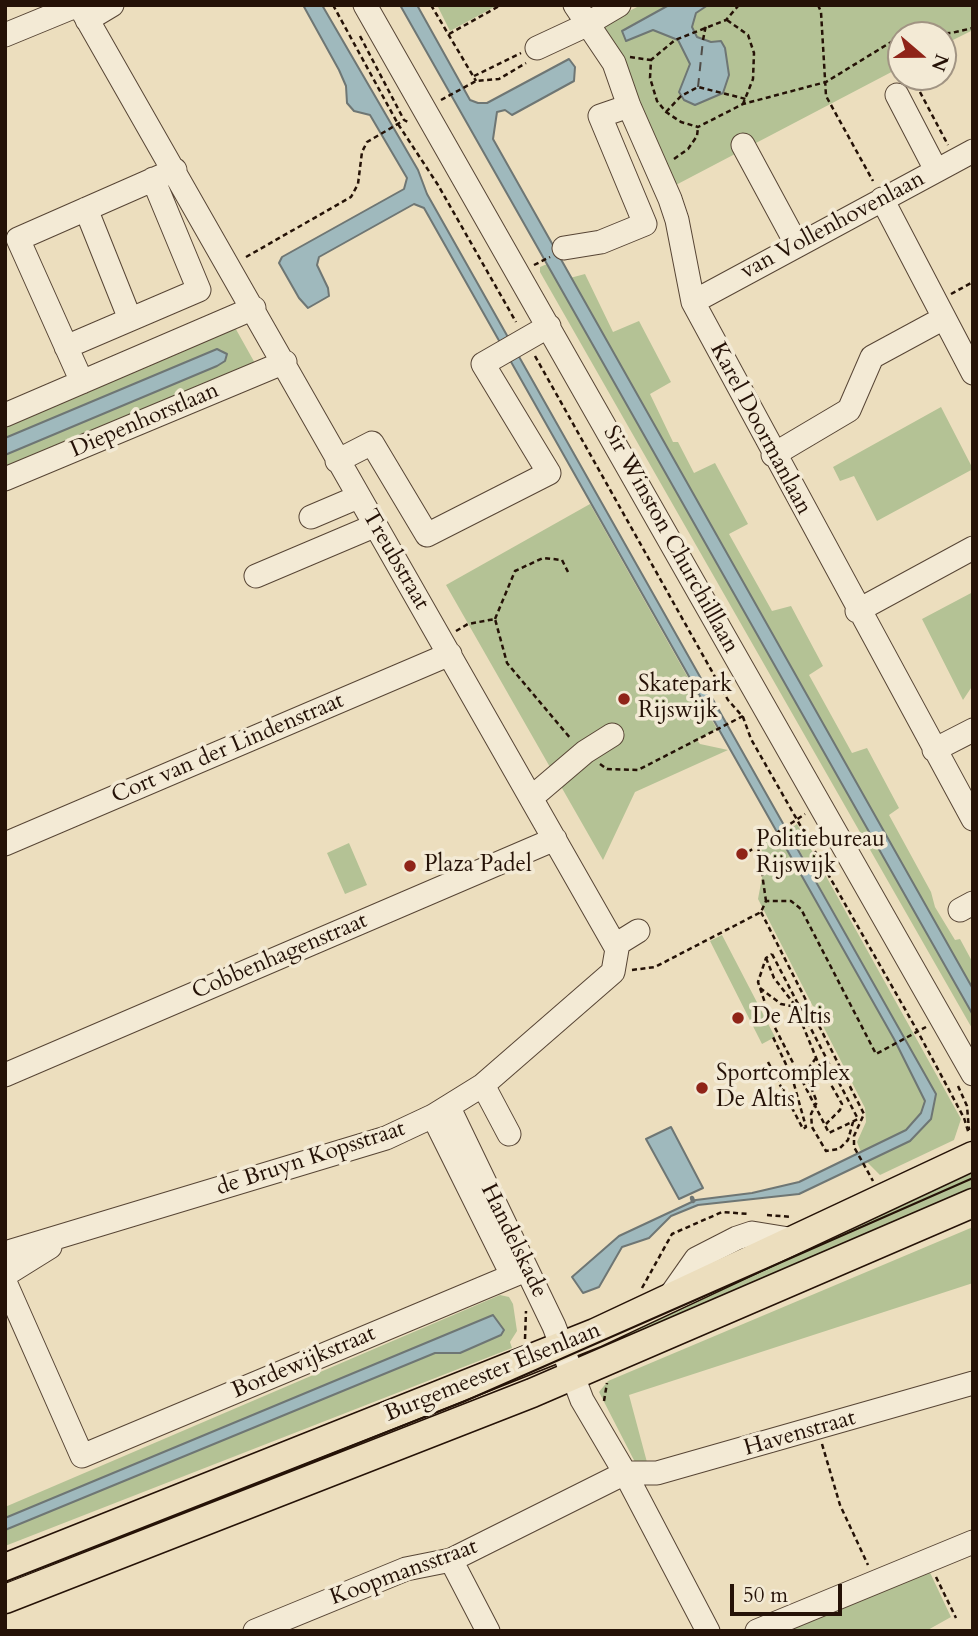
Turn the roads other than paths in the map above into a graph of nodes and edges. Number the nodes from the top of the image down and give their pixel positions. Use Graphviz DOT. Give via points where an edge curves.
graph roads {
  1 [pos="112,5"];
  2 [pos="365,5"];
  3 [pos="620,5"];
  4 [pos="82,10"];
  5 [pos="581,14"];
  6 [pos="5,35"];
  7 [pos="537,48"];
  8 [pos="897,95"];
  9 [pos="629,106"];
  10 [pos="743,145"];
  11 [pos="955,160"];
  12 [pos="175,170"];
  13 [pos="153,179"];
  14 [pos="882,199"];
  15 [pos="86,209"];
  16 [pos="796,245"];
  17 [pos="564,248"];
  18 [pos="693,302"];
  19 [pos="254,308"];
  20 [pos="940,310"];
  21 [pos="130,320"];
  22 [pos="549,326"];
  23 [pos="66,347"];
  24 [pos="285,362"];
  25 [pos="973,373"];
  26 [pos="82,382"];
  27 [pos="5,415"];
  28 [pos="774,455"];
  29 [pos="337,461"];
  30 [pos="5,479"];
  31 [pos="358,497"];
  32 [pos="311,517"];
  33 [pos="374,526"];
  34 [pos="973,548"];
  35 [pos="256,576"];
  36 [pos="857,611"];
  37 [pos="446,647"];
  38 [pos="973,730"];
  39 [pos="612,735"];
  40 [pos="934,750"];
  41 [pos="531,798"];
  42 [pos="973,819"];
  43 [pos="555,839"];
  44 [pos="5,844"];
  45 [pos="638,931"];
  46 [pos="617,946"];
  47 [pos="5,1074"];
  48 [pos="973,1074"];
  49 [pos="484,1085"];
  50 [pos="441,1112"];
  51 [pos="509,1134"];
  52 [pos="971,1140"];
  53 [pos="973,1203"];
  54 [pos="65,1237"];
  55 [pos="5,1253"];
  56 [pos="519,1273"];
  57 [pos="5,1275"];
  58 [pos="5,1282"];
  59 [pos="545,1346"];
  60 [pos="571,1376"];
  61 [pos="973,1384"];
  62 [pos="625,1472"];
  63 [pos="973,1542"];
  64 [pos="451,1560"];
  65 [pos="5,1568"];
  66 [pos="5,1599"];
  67 [pos="255,1631"];
  68 [pos="488,1631"];
  69 [pos="708,1631"];
  70 [pos="757,1631"];
  1 -- 4 [label="street"];
  2 -- 22 [label="street, Sir Winston Churchilllaan"];
  3 -- 5 [label="street"];
  4 -- 6 [label="street"];
  4 -- 12 [label="street, Treubstraat"];
  5 -- 7 [label="street"];
  5 -- 9 [label="street, Karel Doormanlaan" via="614,63"];
  8 -- 11 [label="street"];
  9 -- 17 [label="street" via="600,116 645,225 601,242"];
  9 -- 18 [label="street, Karel Doormanlaan" via="677,220"];
  10 -- 16 [label="street"];
  11 -- 14 [label="street, van Vollenhovenlaan"];
  12 -- 13 [label="street"];
  12 -- 19 [label="street, Treubstraat"];
  13 -- 15 [label="street"];
  13 -- 21 [label="street" via="199,290"];
  14 -- 16 [label="street, van Vollenhovenlaan"];
  14 -- 20 [label="street"];
  15 -- 21 [label="street"];
  15 -- 23 [label="street" via="18,239"];
  16 -- 18 [label="street, van Vollenhovenlaan"];
  18 -- 28 [label="street, Karel Doormanlaan"];
  19 -- 24 [label="street, Treubstraat"];
  19 -- 26 [label="street"];
  20 -- 25 [label="street"];
  20 -- 28 [label="street" via="872,357 849,410"];
  21 -- 23 [label="street"];
  22 -- 29 [label="street" via="483,364 549,472 427,535 372,443"];
  22 -- 48 [label="street, Sir Winston Churchilllaan"];
  23 -- 26 [label="street"];
  24 -- 29 [label="street, Treubstraat"];
  24 -- 30 [label="street, Diepenhorstlaan"];
  26 -- 27 [label="street"];
  28 -- 36 [label="street, Karel Doormanlaan"];
  29 -- 31 [label="street, Treubstraat"];
  31 -- 32 [label="street"];
  31 -- 33 [label="street, Treubstraat"];
  33 -- 35 [label="street"];
  33 -- 37 [label="street, Treubstraat"];
  34 -- 36 [label="street"];
  36 -- 40 [label="street, Karel Doormanlaan"];
  37 -- 41 [label="street, Treubstraat"];
  37 -- 44 [label="street, Cort van der Lindenstraat"];
  38 -- 40 [label="street"];
  39 -- 41 [label="street" via="584,752"];
  40 -- 42 [label="street, Karel Doormanlaan"];
  41 -- 43 [label="street, Treubstraat"];
  43 -- 46 [label="street, Treubstraat"];
  43 -- 47 [label="street, Cobbenhagenstraat"];
  45 -- 46 [label="street"];
  46 -- 49 [label="street, de Bruyn Kopsstraat" via="616,979"];
  49 -- 50 [label="street, de Bruyn Kopsstraat"];
  49 -- 51 [label="street"];
  50 -- 54 [label="street, de Bruyn Kopsstraat" via="386,1138"];
  50 -- 56 [label="street, Handelskade"];
  52 -- 59 [label="main road, Burgemeester Elsenlaan" via="795,1240"];
  53 -- 60 [label="main road, Burgemeester Elsenlaan"];
  54 -- 55 [label="street, de Bruyn Kopsstraat"];
  54 -- 57 [label="street, de Bruyn Kopsstraat"];
  56 -- 58 [label="street, Bordewijkstraat" via="82,1456"];
  56 -- 59 [label="street, Handelskade"];
  56 -- 59 [label="street, Handelskade"];
  59 -- 60 [label="street, Handelskade"];
  59 -- 65 [label="main road, Burgemeester Elsenlaan"];
  60 -- 62 [label="street, Handelskade"];
  60 -- 66 [label="main road, Burgemeester Elsenlaan"];
  61 -- 62 [label="street, Havenstraat" via="657,1473"];
  62 -- 64 [label="street, Koopmansstraat"];
  62 -- 69 [label="street, Handelskade"];
  63 -- 70 [label="street"];
  64 -- 67 [label="street, Koopmansstraat" via="406,1569"];
  64 -- 68 [label="street"];
}
